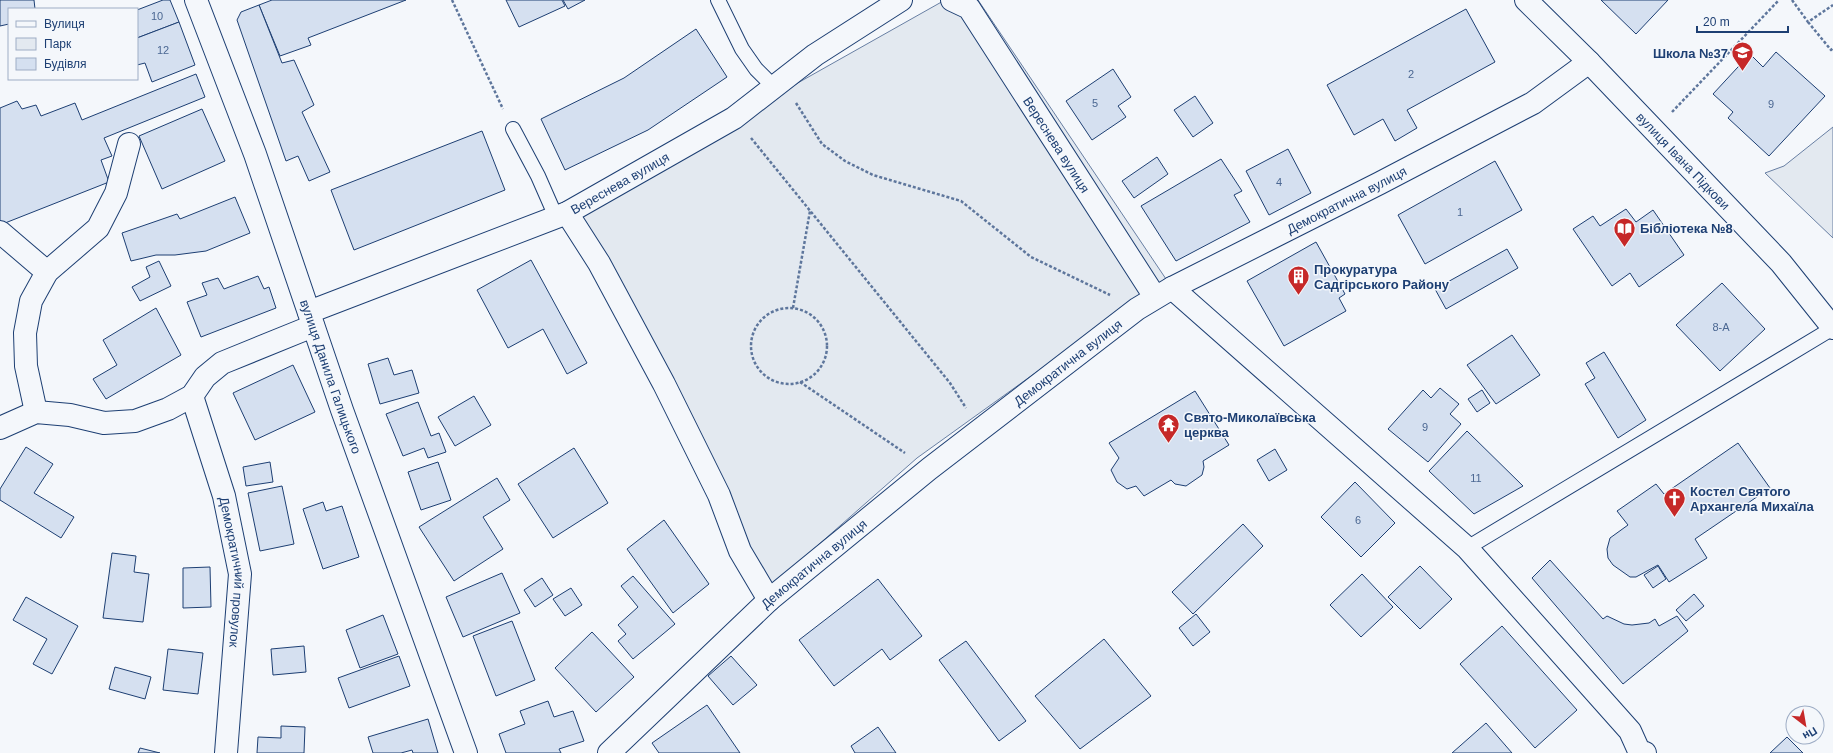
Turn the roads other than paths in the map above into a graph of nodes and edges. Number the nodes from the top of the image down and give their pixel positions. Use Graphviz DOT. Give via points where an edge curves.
graph roads {
  1 [pos="196,0"];
  2 [pos="718,0"];
  3 [pos="901,0"];
  4 [pos="952,0"];
  5 [pos="1526,0"];
  6 [pos="1590,62"];
  7 [pos="779,84"];
  8 [pos="513,129"];
  9 [pos="129,144"];
  10 [pos="562,215"];
  11 [pos="0,232"];
  12 [pos="47,272"];
  13 [pos="1164,293"];
  14 [pos="311,319"];
  15 [pos="1833,328"];
  16 [pos="192,396"];
  17 [pos="36,412"];
  18 [pos="0,428"];
  19 [pos="1467,548"];
  20 [pos="769,600"];
  21 [pos="1641,752"];
  22 [pos="226,753"];
  23 [pos="466,753"];
  24 [pos="609,753"];
  1 -- 14 [label="street, вулиця Данила Галицького" via="255,154"];
  2 -- 7 [label="lane" via="742,49 756,69"];
  3 -- 7 [label="street, Вереснева вулиця" via="815,56"];
  4 -- 13 [label="street, Вереснева вулиця" via="969,8"];
  5 -- 6 [label="street, вулиця Івана Підкови"];
  6 -- 13 [label="street, Демократична вулиця" via="1532,103"];
  6 -- 15 [label="street, вулиця Івана Підкови" via="1781,263"];
  7 -- 10 [label="street, Вереснева вулиця" via="734,118"];
  8 -- 10 [label="lane"];
  9 -- 12 [label="street" via="116,193 98,228"];
  10 -- 14 [label="street, Вереснева вулиця"];
  10 -- 20 [label="street" via="599,263 664,384 719,495 740,551"];
  11 -- 12 [label="street"];
  12 -- 17 [label="street" via="31,301 24,332 26,366"];
  13 -- 19 [label="street, Вереснева вулиця"];
  13 -- 20 [label="street, Демократична вулиця" via="1137,309 980,428"];
  14 -- 16 [label="street, Вереснева вулиця" via="222,363 205,378"];
  14 -- 23 [label="street, вулиця Данила Галицького"];
  15 -- 19 [label="lane"];
  16 -- 17 [label="street" via="168,409 135,421 104,423 70,415"];
  16 -- 22 [label="street, Демократичний провулок" via="224,496 240,574"];
  17 -- 18 [label="street"];
  19 -- 21 [label="street, Вереснева вулиця" via="1630,731"];
  20 -- 24 [label="street, Демократична вулиця"];
}
